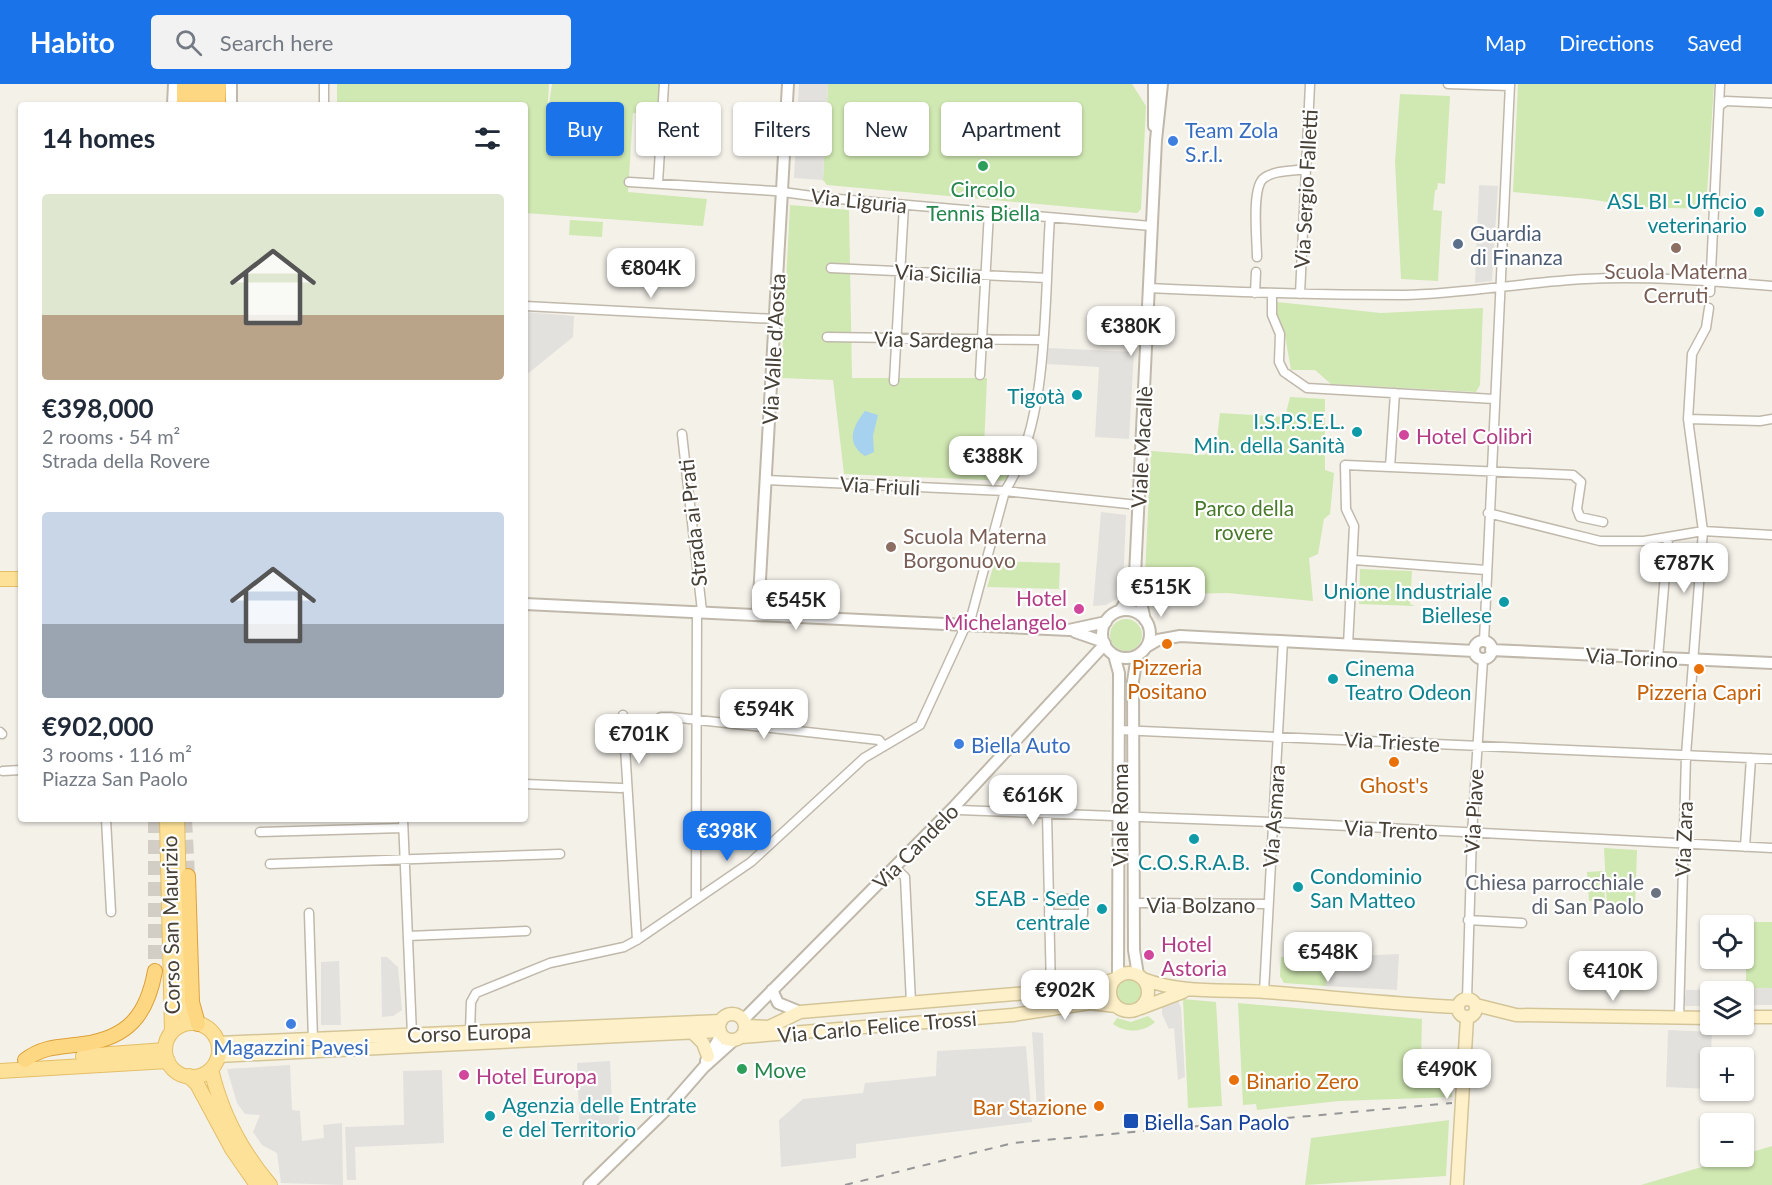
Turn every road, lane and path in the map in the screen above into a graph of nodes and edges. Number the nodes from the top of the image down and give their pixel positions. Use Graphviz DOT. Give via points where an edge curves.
graph roads {
  1 [pos="174,84"];
  2 [pos="184,84"];
  3 [pos="194,84"];
  4 [pos="205,84"];
  5 [pos="219,84"];
  6 [pos="231,84"];
  7 [pos="324,84"];
  8 [pos="664,84"];
  9 [pos="788,84"];
  10 [pos="1154,84"];
  11 [pos="1162,84"];
  12 [pos="1310,84"];
  13 [pos="1448,84"];
  14 [pos="1720,84"];
  15 [pos="1510,85"];
  16 [pos="173,102"];
  17 [pos="184,102"];
  18 [pos="194,102"];
  19 [pos="204,102"];
  20 [pos="218,102"];
  21 [pos="231,102"];
  22 [pos="324,102"];
  23 [pos="1772,103"];
  24 [pos="1719,106"];
  25 [pos="1156,140"];
  26 [pos="1306,169"];
  27 [pos="629,182"];
  28 [pos="658,183"];
  29 [pos="782,193"];
  30 [pos="904,205"];
  31 [pos="989,212"];
  32 [pos="1050,218"];
  33 [pos="1151,226"];
  34 [pos="1257,256"];
  35 [pos="831,268"];
  36 [pos="900,272"];
  37 [pos="1256,272"];
  38 [pos="984,275"];
  39 [pos="1046,278"];
  40 [pos="1710,281"];
  41 [pos="1772,286"];
  42 [pos="1148,288"];
  43 [pos="1500,289"];
  44 [pos="1255,292"];
  45 [pos="1710,292"];
  46 [pos="1272,293"];
  47 [pos="1300,294"];
  48 [pos="528,306"];
  49 [pos="1709,308"];
  50 [pos="775,319"];
  51 [pos="826,337"];
  52 [pos="896,338"];
  53 [pos="981,339"];
  54 [pos="1042,340"];
  55 [pos="980,375"];
  56 [pos="894,381"];
  57 [pos="1395,393"];
  58 [pos="1494,399"];
  59 [pos="1688,419"];
  60 [pos="1772,419"];
  61 [pos="682,434"];
  62 [pos="1390,467"];
  63 [pos="1490,471"];
  64 [pos="766,480"];
  65 [pos="1005,491"];
  66 [pos="1138,505"];
  67 [pos="1488,513"];
  68 [pos="1603,522"];
  69 [pos="1703,531"];
  70 [pos="1772,535"];
  71 [pos="1668,539"];
  72 [pos="1353,560"];
  73 [pos="1486,570"];
  74 [pos="1135,575"];
  75 [pos="0,579"];
  76 [pos="18,579"];
  77 [pos="528,604"];
  78 [pos="700,611"];
  79 [pos="1120,611"];
  80 [pos="758,615"];
  81 [pos="1106,622"];
  82 [pos="1147,623"];
  83 [pos="968,625"];
  84 [pos="1069,630"];
  85 [pos="1180,636"];
  86 [pos="1283,640"];
  87 [pos="1484,641"];
  88 [pos="1348,645"];
  89 [pos="1146,647"];
  90 [pos="1108,648"];
  91 [pos="1491,650"];
  92 [pos="1474,651"];
  93 [pos="1137,656"];
  94 [pos="1658,658"];
  95 [pos="1483,659"];
  96 [pos="1691,660"];
  97 [pos="1772,663"];
  98 [pos="622,715"];
  99 [pos="695,718"];
  100 [pos="1119,730"];
  101 [pos="1133,730"];
  102 [pos="1278,735"];
  103 [pos="652,741"];
  104 [pos="883,745"];
  105 [pos="1476,745"];
  106 [pos="1686,755"];
  107 [pos="1750,758"];
  108 [pos="1772,759"];
  109 [pos="18,770"];
  110 [pos="3,771"];
  111 [pos="528,784"];
  112 [pos="621,788"];
  113 [pos="954,807"];
  114 [pos="1047,813"];
  115 [pos="1119,816"];
  116 [pos="1135,817"];
  117 [pos="105,822"];
  118 [pos="167,822"];
  119 [pos="177,822"];
  120 [pos="1271,822"];
  121 [pos="403,824"];
  122 [pos="260,832"];
  123 [pos="1472,834"];
  124 [pos="1683,844"];
  125 [pos="1745,847"];
  126 [pos="1772,848"];
  127 [pos="560,854"];
  128 [pos="404,859"];
  129 [pos="270,864"];
  130 [pos="894,867"];
  131 [pos="188,876"];
  132 [pos="696,898"];
  133 [pos="1049,899"];
  134 [pos="1135,903"];
  135 [pos="1268,904"];
  136 [pos="111,912"];
  137 [pos="309,913"];
  138 [pos="1049,914"];
  139 [pos="1468,920"];
  140 [pos="1522,922"];
  141 [pos="526,931"];
  142 [pos="408,936"];
  143 [pos="638,940"];
  144 [pos="155,971"];
  145 [pos="1140,977"];
  146 [pos="1117,978"];
  147 [pos="772,990"];
  148 [pos="1196,990"];
  149 [pos="1051,991"];
  150 [pos="1264,992"];
  151 [pos="911,1003"];
  152 [pos="1116,1006"];
  153 [pos="1138,1009"];
  154 [pos="1468,1009"];
  155 [pos="800,1012"];
  156 [pos="1754,1017"];
  157 [pos="1772,1017"];
  158 [pos="1679,1018"];
  159 [pos="1700,1018"];
  160 [pos="193,1023"];
  161 [pos="721,1029"];
  162 [pos="741,1031"];
  163 [pos="172,1032"];
  164 [pos="470,1032"];
  165 [pos="693,1033"];
  166 [pos="412,1035"];
  167 [pos="314,1040"];
  168 [pos="218,1049"];
  169 [pos="166,1056"];
  170 [pos="25,1060"];
  171 [pos="0,1061"];
  172 [pos="706,1062"];
  173 [pos="211,1069"];
  174 [pos="0,1071"];
  175 [pos="189,1076"];
  176 [pos="257,1185"];
  177 [pos="270,1185"];
  178 [pos="590,1185"];
  179 [pos="1454,1185"];
  1 -- 16 [label="street"];
  2 -- 17 [label="highway"];
  3 -- 18 [label="highway"];
  4 -- 19 [label="highway"];
  5 -- 20 [label="highway"];
  6 -- 21 [label="street"];
  7 -- 22 [label="street"];
  8 -- 28 [label="street"];
  9 -- 29 [label="street, Via Valle d'Aosta"];
  10 -- 25 [label="street, Viale Macallè"];
  11 -- 25 [label="street, Viale Macallè"];
  12 -- 26 [label="street, Via Sergio Falletti"];
  13 -- 15 [label="street"];
  14 -- 24 [label="street"];
  15 -- 43 [label="street"];
  23 -- 24 [label="street" via="1726,101"];
  24 -- 40 [label="street"];
  25 -- 33 [label="street, Viale Macallè"];
  26 -- 34 [label="street" via="1263,178 1256,188"];
  26 -- 47 [label="street, Via Sergio Falletti"];
  27 -- 28 [label="street, Via Liguria"];
  28 -- 29 [label="street, Via Liguria"];
  29 -- 30 [label="street, Via Liguria"];
  29 -- 50 [label="street, Via Valle d'Aosta"];
  30 -- 31 [label="street, Via Liguria"];
  30 -- 36 [label="street"];
  31 -- 32 [label="street, Via Liguria"];
  31 -- 38 [label="street"];
  32 -- 33 [label="street, Via Liguria"];
  32 -- 39 [label="street"];
  33 -- 42 [label="street, Viale Macallè"];
  35 -- 36 [label="street, Via Sicilia"];
  36 -- 38 [label="street, Via Sicilia"];
  36 -- 52 [label="street"];
  37 -- 44 [label="street"];
  38 -- 39 [label="street, Via Sicilia"];
  38 -- 53 [label="street"];
  39 -- 54 [label="street"];
  40 -- 41 [label="street"];
  40 -- 43 [label="street" via="1583,279"];
  40 -- 45 [label="street"];
  42 -- 44 [label="street"];
  42 -- 66 [label="street, Viale Macallè"];
  43 -- 47 [label="street" via="1402,295"];
  43 -- 58 [label="street"];
  44 -- 46 [label="street"];
  46 -- 47 [label="street"];
  46 -- 57 [label="street" via="1272,315 1280,334 1279,363 1284,372 1308,388"];
  48 -- 50 [label="street"];
  49 -- 59 [label="street, Via Zara" via="1706,328 1692,354"];
  50 -- 64 [label="street, Via Valle d'Aosta"];
  51 -- 52 [label="street, Via Sardegna"];
  52 -- 53 [label="street, Via Sardegna"];
  52 -- 56 [label="street"];
  53 -- 54 [label="street, Via Sardegna"];
  53 -- 55 [label="street"];
  54 -- 65 [label="street" via="1036,399 1027,437 1015,476"];
  57 -- 58 [label="street"];
  57 -- 62 [label="street"];
  58 -- 63 [label="street"];
  59 -- 60 [label="street"];
  59 -- 69 [label="street, Via Zara"];
  61 -- 78 [label="street, Strada ai Prati"];
  62 -- 63 [label="street"];
  62 -- 72 [label="street" via="1345,465 1346,508 1354,526"];
  63 -- 67 [label="street"];
  63 -- 68 [label="street" via="1578,477 1580,517"];
  64 -- 65 [label="street, Via Friuli"];
  64 -- 80 [label="street, Via Valle d'Aosta"];
  65 -- 66 [label="street, Via Friuli"];
  65 -- 83 [label="street"];
  66 -- 74 [label="street, Viale Macallè"];
  67 -- 71 [label="street" via="1600,541"];
  67 -- 73 [label="street"];
  69 -- 70 [label="street"];
  69 -- 71 [label="street"];
  69 -- 96 [label="street, Via Zara"];
  71 -- 94 [label="street"];
  72 -- 73 [label="street"];
  72 -- 88 [label="street"];
  73 -- 87 [label="street"];
  74 -- 79 [label="street, Viale Macallè" via="1130,595"];
  74 -- 82 [label="street, Viale Macallè"];
  75 -- 76 [label="main road"];
  77 -- 78 [label="street"];
  78 -- 80 [label="street"];
  78 -- 99 [label="street, Strada ai Prati"];
  79 -- 81 [label="street"];
  79 -- 82 [label="street" via="1134,612"];
  80 -- 83 [label="street"];
  81 -- 84 [label="street"];
  81 -- 90 [label="street"];
  82 -- 85 [label="street"];
  82 -- 89 [label="street"];
  83 -- 84 [label="street"];
  83 -- 104 [label="street" via="920,725"];
  84 -- 90 [label="street"];
  85 -- 86 [label="street"];
  85 -- 89 [label="street"];
  86 -- 88 [label="street"];
  86 -- 102 [label="street, Via Asmara"];
  87 -- 91 [label="street"];
  87 -- 92 [label="street" via="1476,644"];
  88 -- 92 [label="street"];
  89 -- 93 [label="street"];
  90 -- 93 [label="street" via="1129,658"];
  90 -- 100 [label="street, Viale Roma" via="1119,673"];
  90 -- 113 [label="street, Via Candelo"];
  91 -- 94 [label="street, Via Torino"];
  91 -- 95 [label="street"];
  92 -- 95 [label="street"];
  93 -- 101 [label="street, Viale Roma" via="1132,681"];
  94 -- 96 [label="street, Via Torino"];
  95 -- 105 [label="street, Via Piave"];
  96 -- 97 [label="street, Via Torino"];
  96 -- 106 [label="street, Via Zara"];
  98 -- 143 [label="street"];
  99 -- 103 [label="street" via="661,717 654,722"];
  99 -- 104 [label="street" via="879,740"];
  99 -- 132 [label="street, Strada ai Prati"];
  100 -- 101 [label="street, Via Trieste"];
  100 -- 115 [label="street, Viale Roma"];
  101 -- 102 [label="street, Via Trieste"];
  101 -- 116 [label="street, Viale Roma"];
  102 -- 105 [label="street, Via Trieste"];
  102 -- 120 [label="street, Via Asmara"];
  104 -- 132 [label="street" via="751,862"];
  105 -- 106 [label="street, Via Trieste"];
  105 -- 123 [label="street, Via Piave"];
  106 -- 107 [label="street, Via Trieste"];
  106 -- 124 [label="street, Via Zara"];
  107 -- 108 [label="street, Via Trieste"];
  107 -- 125 [label="street"];
  109 -- 110 [label="street"];
  111 -- 112 [label="street"];
  113 -- 114 [label="street, Via Trento"];
  113 -- 130 [label="street, Via Candelo"];
  114 -- 115 [label="street, Via Trento"];
  114 -- 133 [label="street"];
  115 -- 116 [label="street, Via Trento"];
  115 -- 146 [label="street, Viale Roma"];
  116 -- 120 [label="street, Via Trento"];
  116 -- 134 [label="street, Viale Roma"];
  117 -- 136 [label="street"];
  118 -- 163 [label="main road, Corso San Maurizio"];
  119 -- 160 [label="main road, Corso San Maurizio" via="182,1002"];
  120 -- 123 [label="street, Via Trento"];
  120 -- 135 [label="street, Via Asmara"];
  121 -- 122 [label="street"];
  121 -- 128 [label="street"];
  123 -- 124 [label="street, Via Trento"];
  123 -- 139 [label="street, Via Piave"];
  124 -- 125 [label="street, Via Trento"];
  124 -- 158 [label="street, Via Zara"];
  125 -- 126 [label="street, Via Trento"];
  127 -- 128 [label="street"];
  128 -- 129 [label="street"];
  128 -- 142 [label="street"];
  130 -- 147 [label="street, Via Candelo"];
  130 -- 151 [label="street" via="904,877"];
  131 -- 160 [label="highway"];
  132 -- 143 [label="street"];
  133 -- 138 [label="street"];
  133 -- 138 [label="street" via="1083,899 1083,914"];
  134 -- 135 [label="street, Via Bolzano"];
  134 -- 145 [label="street, Viale Roma" via="1134,950"];
  135 -- 150 [label="street, Via Asmara"];
  137 -- 167 [label="street"];
  138 -- 149 [label="street"];
  139 -- 140 [label="street"];
  139 -- 154 [label="street, Via Piave"];
  141 -- 142 [label="street"];
  142 -- 166 [label="street"];
  143 -- 164 [label="street" via="624,947 528,970 476,993 471,1002"];
  144 -- 170 [label="highway" via="144,1008 129,1026 109,1039 38,1050"];
  145 -- 146 [label="main road" via="1128,973"];
  145 -- 148 [label="main road" via="1168,987"];
  145 -- 153 [label="main road" via="1148,995"];
  146 -- 149 [label="main road, Via Carlo Felice Trossi" via="1092,987"];
  146 -- 152 [label="main road" via="1110,993"];
  147 -- 155 [label="street, Via Carlo Felice Trossi" via="778,1002"];
  147 -- 162 [label="street, Via Candelo"];
  148 -- 150 [label="main road"];
  148 -- 153 [label="main road" via="1170,995"];
  149 -- 151 [label="main road, Via Carlo Felice Trossi"];
  150 -- 154 [label="main road"];
  151 -- 155 [label="main road, Via Carlo Felice Trossi"];
  152 -- 153 [label="main road" via="1127,1011"];
  152 -- 162 [label="main road, Via Carlo Felice Trossi" via="1090,1003 1013,1015"];
  154 -- 158 [label="main road"];
  154 -- 179 [label="main road, Via Piave"];
  155 -- 162 [label="main road, Via Carlo Felice Trossi" via="768,1027"];
  156 -- 157 [label="main road"];
  158 -- 159 [label="main road"];
  160 -- 163 [label="main road"];
  160 -- 168 [label="main road" via="211,1030"];
  161 -- 162 [label="main road"];
  161 -- 162 [label="main road" via="730,1014 737,1015"];
  161 -- 164 [label="main road, Corso Europa"];
  161 -- 165 [label="main road, Corso Europa"];
  161 -- 172 [label="street, Via Candelo"];
  162 -- 172 [label="street, Via Candelo"];
  163 -- 169 [label="main road"];
  164 -- 166 [label="main road, Corso Europa"];
  165 -- 168 [label="main road, Corso Europa"];
  165 -- 172 [label="main road" via="703,1043"];
  166 -- 167 [label="main road, Corso Europa"];
  167 -- 168 [label="main road, Corso Europa"];
  168 -- 173 [label="main road"];
  169 -- 170 [label="main road"];
  169 -- 174 [label="main road"];
  169 -- 175 [label="main road" via="180,1074"];
  170 -- 171 [label="main road"];
  172 -- 178 [label="street, Via Candelo" via="669,1107"];
  173 -- 175 [label="main road"];
  173 -- 177 [label="main road" via="219,1104"];
  175 -- 176 [label="main road"];
}
